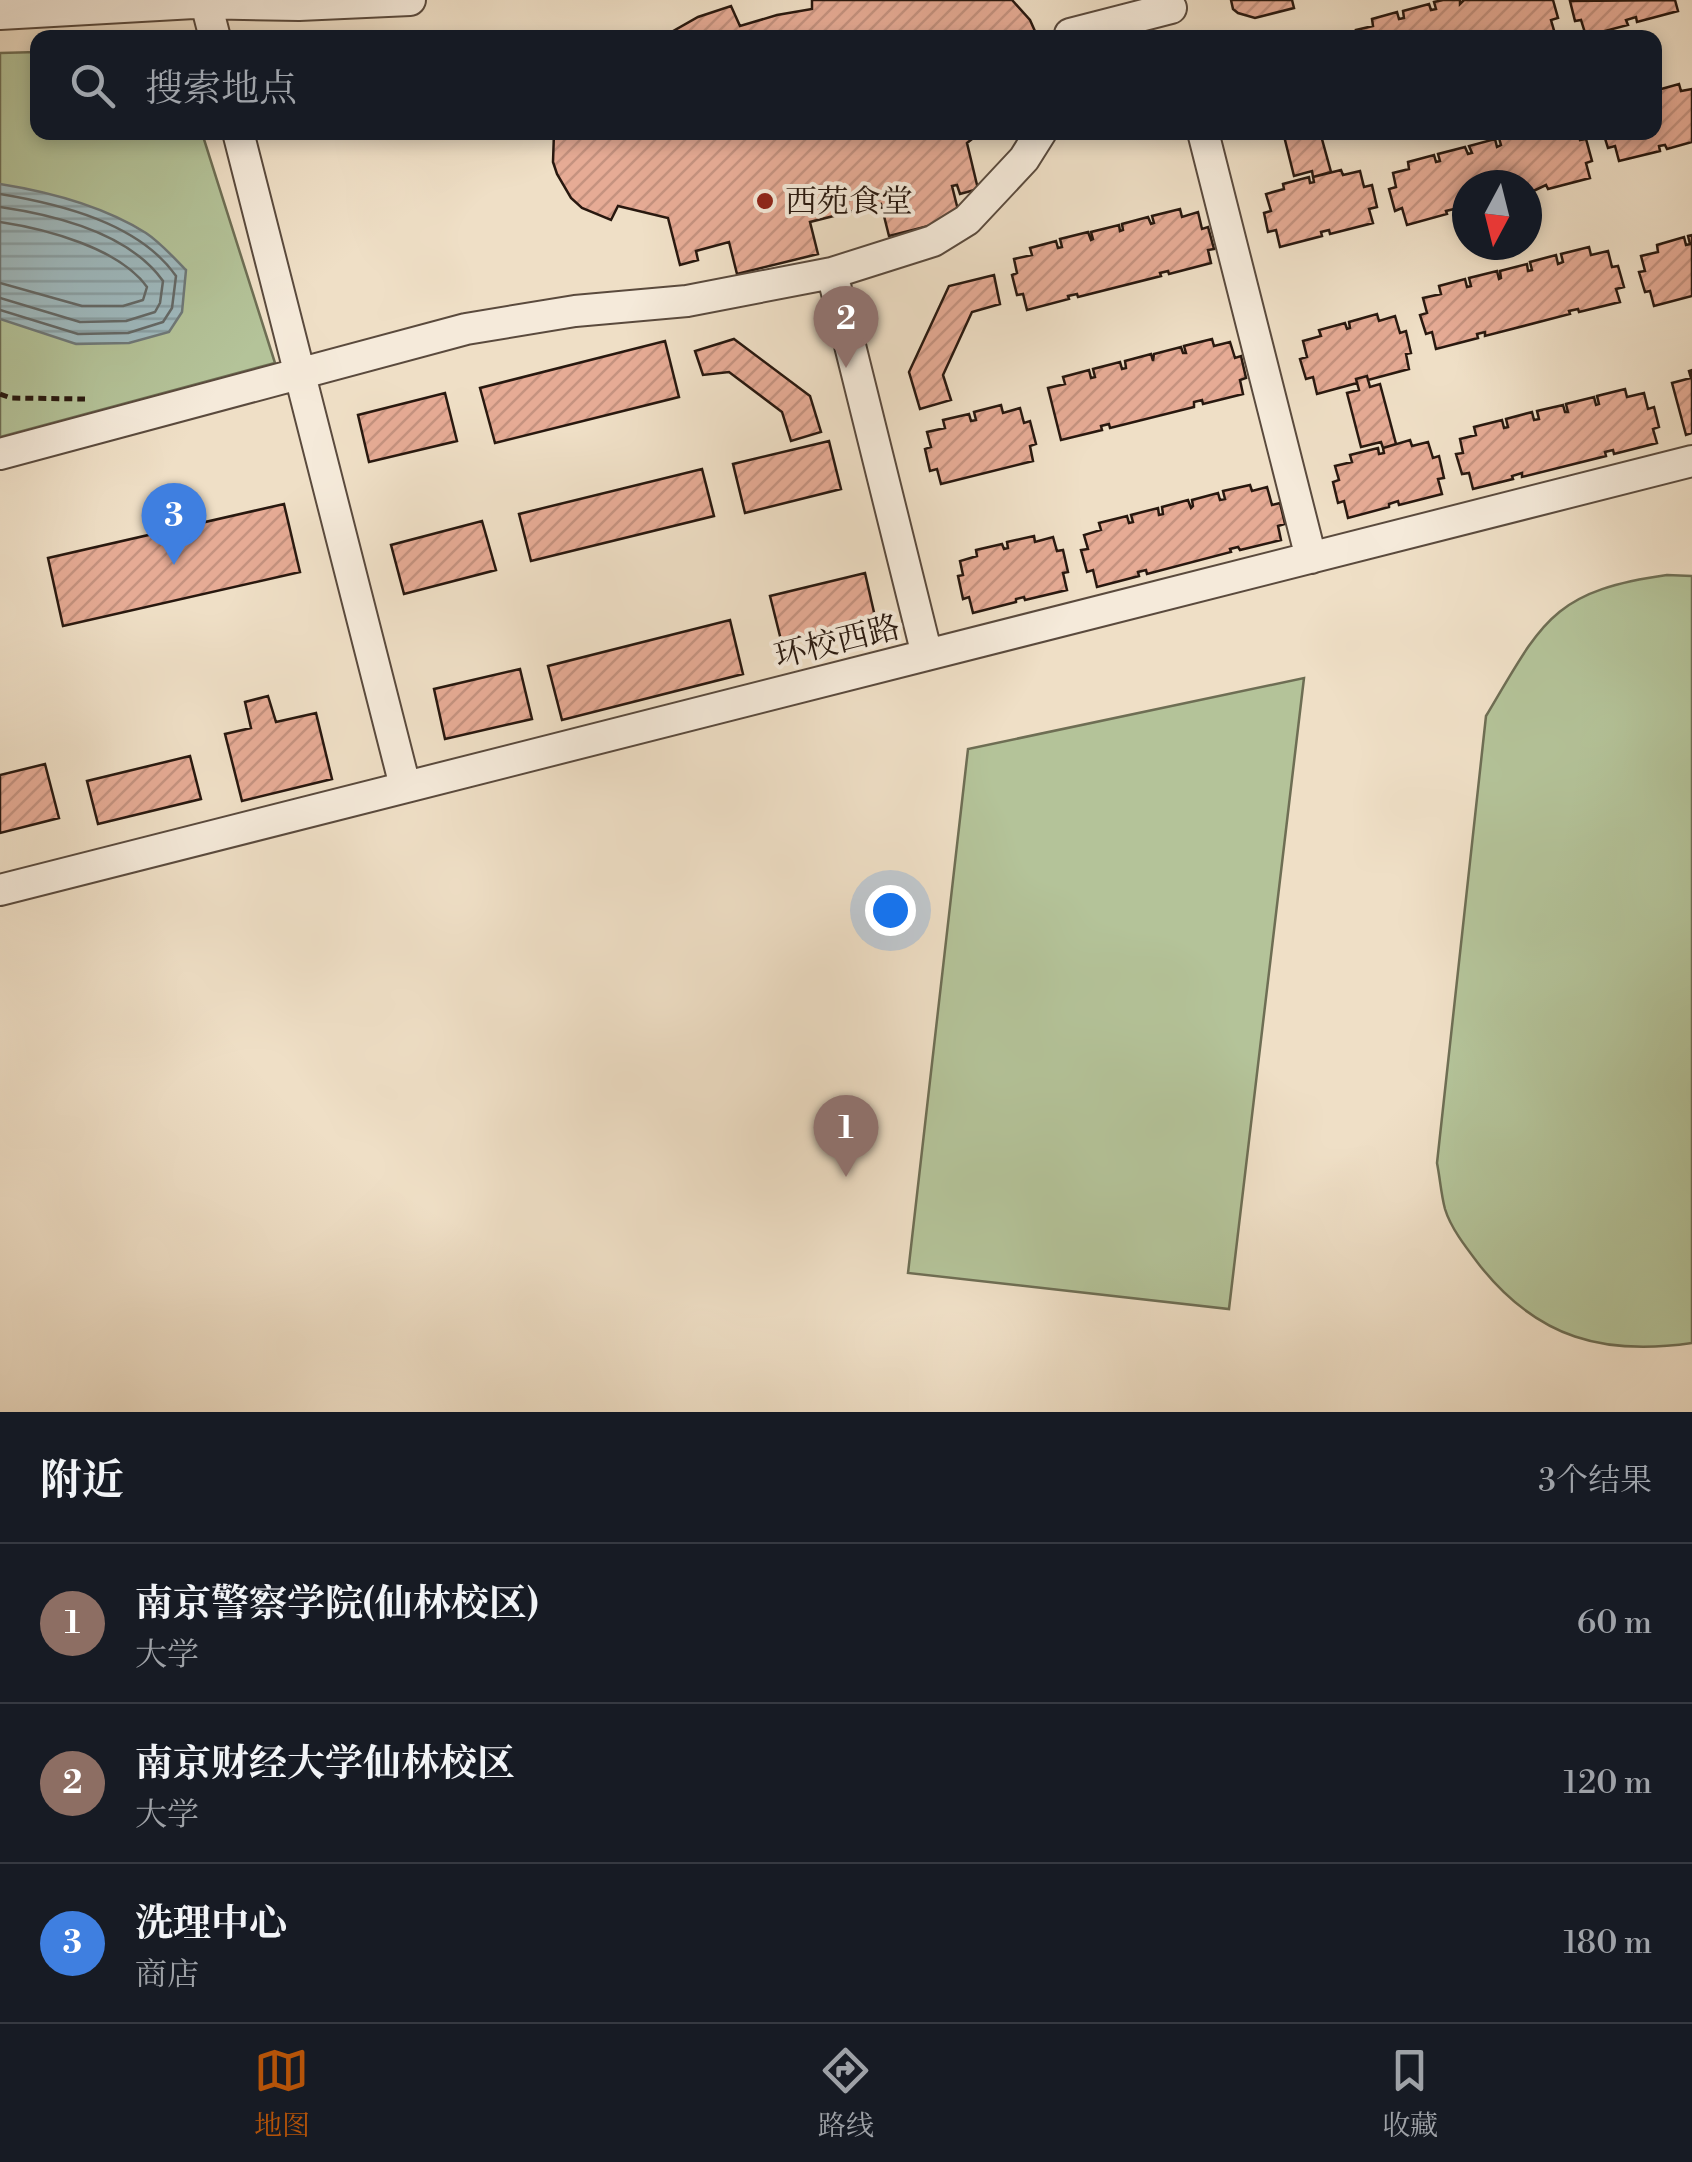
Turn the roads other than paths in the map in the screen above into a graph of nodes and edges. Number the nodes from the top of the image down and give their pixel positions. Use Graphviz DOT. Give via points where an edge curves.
graph roads {
  1 [pos="410,0"];
  2 [pos="206,3"];
  3 [pos="0,14"];
  4 [pos="1173,15"];
  5 [pos="213,30"];
  6 [pos="1092,30"];
  7 [pos="240,140"];
  8 [pos="1036,140"];
  9 [pos="1204,140"];
  10 [pos="832,272"];
  11 [pos="298,374"];
  12 [pos="0,454"];
  13 [pos="1692,462"];
  14 [pos="1310,558"];
  15 [pos="927,655"];
  16 [pos="404,786"];
  17 [pos="0,890"];
  1 -- 2 [label="street"];
  2 -- 3 [label="street"];
  2 -- 5 [label="street"];
  4 -- 6 [label="street"];
  7 -- 11 [label="street"];
  8 -- 10 [label="street" via="967,220 933,241"];
  9 -- 14 [label="street"];
  10 -- 11 [label="street" via="688,300 466,329"];
  10 -- 15 [label="street"];
  11 -- 12 [label="street"];
  11 -- 16 [label="street"];
  13 -- 14 [label="street, 环校西路"];
  14 -- 15 [label="street, 环校西路"];
  15 -- 16 [label="street, 环校西路"];
  16 -- 17 [label="street, 环校西路"];
}
